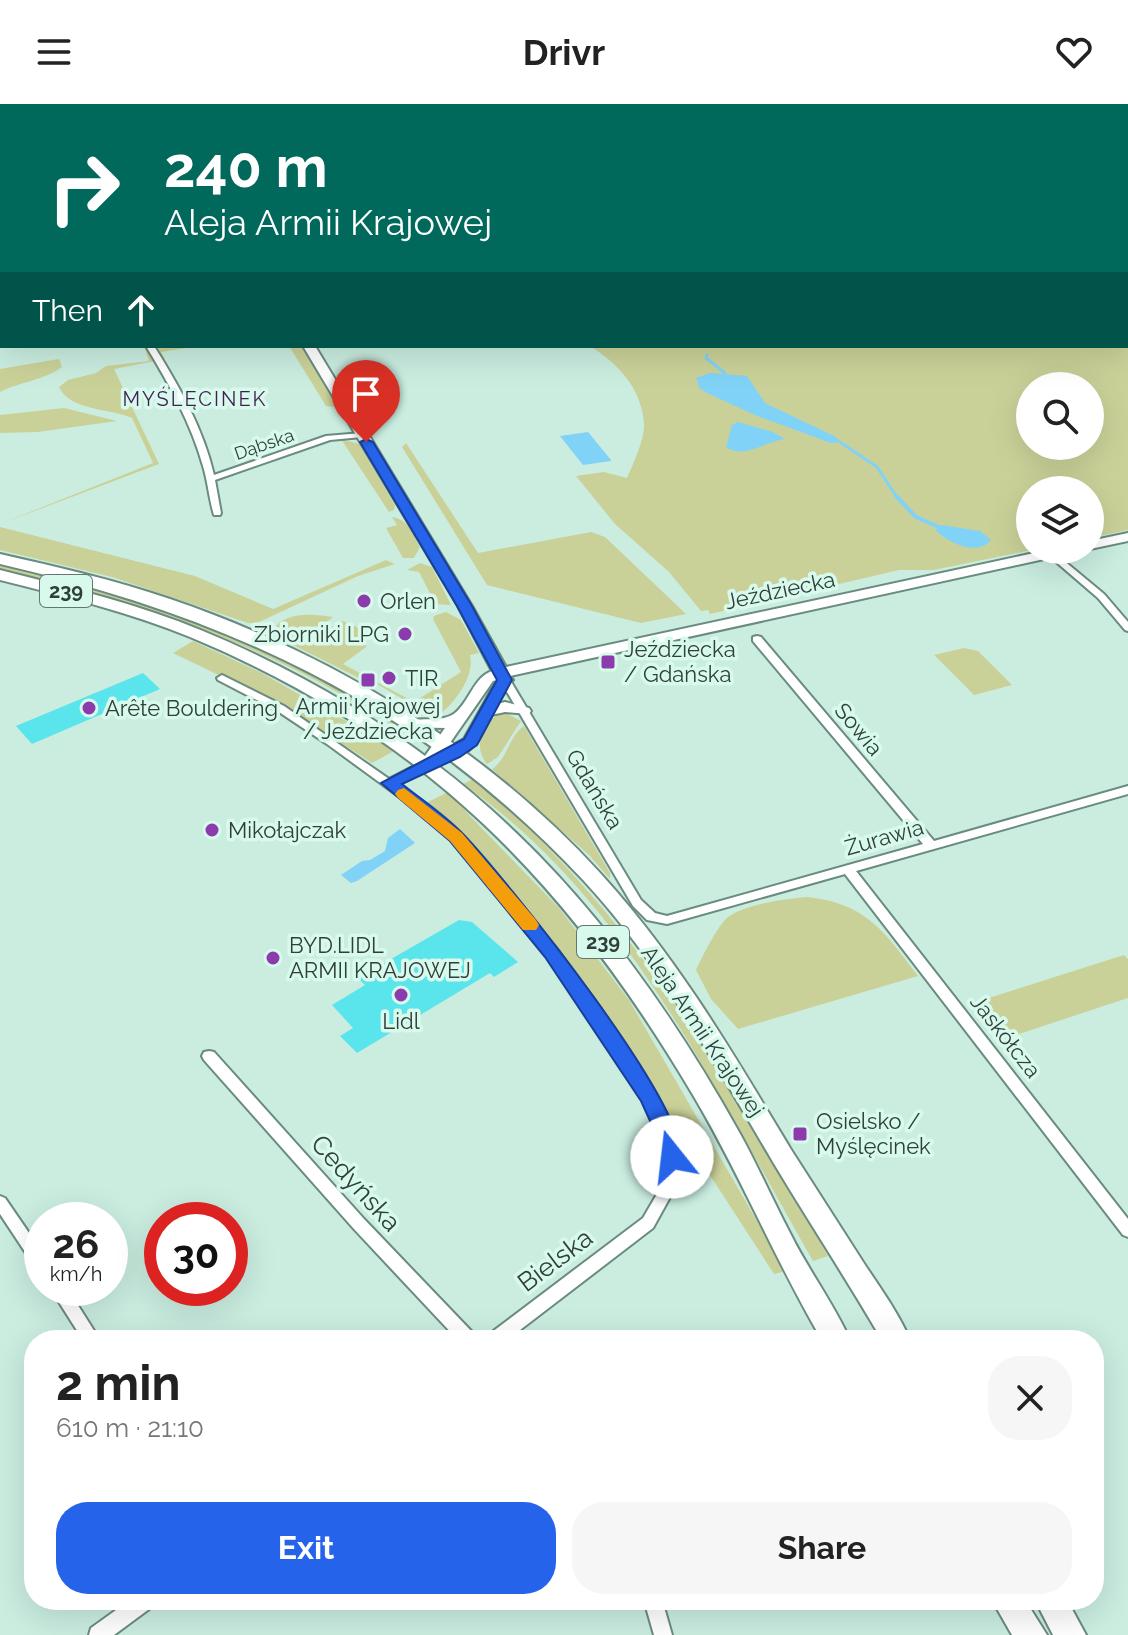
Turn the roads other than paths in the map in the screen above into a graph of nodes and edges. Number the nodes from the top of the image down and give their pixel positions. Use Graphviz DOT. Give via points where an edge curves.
graph roads {
  1 [pos="151,348"];
  2 [pos="310,348"];
  3 [pos="362,435"];
  4 [pos="211,479"];
  5 [pos="217,513"];
  6 [pos="1128,537"];
  7 [pos="1104,542"];
  8 [pos="0,559"];
  9 [pos="1016,561"];
  10 [pos="1064,564"];
  11 [pos="0,575"];
  12 [pos="1128,628"];
  13 [pos="757,639"];
  14 [pos="503,676"];
  15 [pos="222,678"];
  16 [pos="523,711"];
  17 [pos="485,712"];
  18 [pos="465,714"];
  19 [pos="411,724"];
  20 [pos="448,750"];
  21 [pos="428,763"];
  22 [pos="390,783"];
  23 [pos="1128,790"];
  24 [pos="930,844"];
  25 [pos="848,869"];
  26 [pos="651,917"];
  27 [pos="209,1056"];
  28 [pos="0,1202"];
  29 [pos="1128,1230"];
  30 [pos="24,1238"];
  31 [pos="70,1306"];
  32 [pos="85,1330"];
  33 [pos="460,1330"];
  34 [pos="507,1330"];
  35 [pos="831,1330"];
  36 [pos="891,1330"];
  37 [pos="132,1610"];
  38 [pos="656,1610"];
  39 [pos="1014,1610"];
  40 [pos="1056,1610"];
  41 [pos="98,1635"];
  42 [pos="663,1635"];
  43 [pos="1031,1635"];
  44 [pos="1070,1635"];
  1 -- 4 [label="street" via="202,443"];
  2 -- 3 [label="main road, Gdańska"];
  3 -- 4 [label="street, Dąbska" via="329,438"];
  3 -- 14 [label="main road, Gdańska"];
  4 -- 5 [label="street, Dąbska"];
  6 -- 7 [label="main road"];
  8 -- 19 [label="main road, Aleja Armii Krajowej / 239" via="110,586 224,625 316,667"];
  9 -- 14 [label="main road, Jeździecka"];
  10 -- 12 [label="street"];
  11 -- 21 [label="main road, Aleja Armii Krajowej / 239" via="104,602 235,648 352,710"];
  13 -- 24 [label="street, Sowia"];
  14 -- 16 [label="street, Gdańska"];
  14 -- 17 [label="main road"];
  14 -- 18 [label="main road" via="488,678"];
  15 -- 22 [label="street" via="280,708"];
  16 -- 17 [label="main road" via="505,707"];
  16 -- 26 [label="street, Gdańska" via="637,903"];
  17 -- 20 [label="main road" via="474,738"];
  18 -- 19 [label="main road" via="446,723"];
  18 -- 20 [label="main road"];
  19 -- 20 [label="main road, Aleja Armii Krajowej / 239"];
  20 -- 21 [label="main road"];
  20 -- 36 [label="main road, Aleja Armii Krajowej / 239" via="519,805 594,879 677,987"];
  21 -- 22 [label="street"];
  21 -- 35 [label="main road, Aleja Armii Krajowej / 239" via="521,848 594,930 671,1040"];
  22 -- 34 [label="street, Bielska" via="456,837 502,890 582,994 650,1097 667,1134 672,1166 667,1190 648,1223"];
  23 -- 24 [label="street, Żurawia"];
  24 -- 25 [label="street, Żurawia"];
  25 -- 26 [label="street, Żurawia" via="667,920"];
  25 -- 29 [label="street, Jaskółcza"];
  27 -- 33 [label="street, Cedyńska"];
  28 -- 30 [label="street"];
  31 -- 32 [label="street"];
  37 -- 41 [label="street"];
  38 -- 42 [label="street"];
  39 -- 43 [label="main road"];
  40 -- 44 [label="main road"];
}
